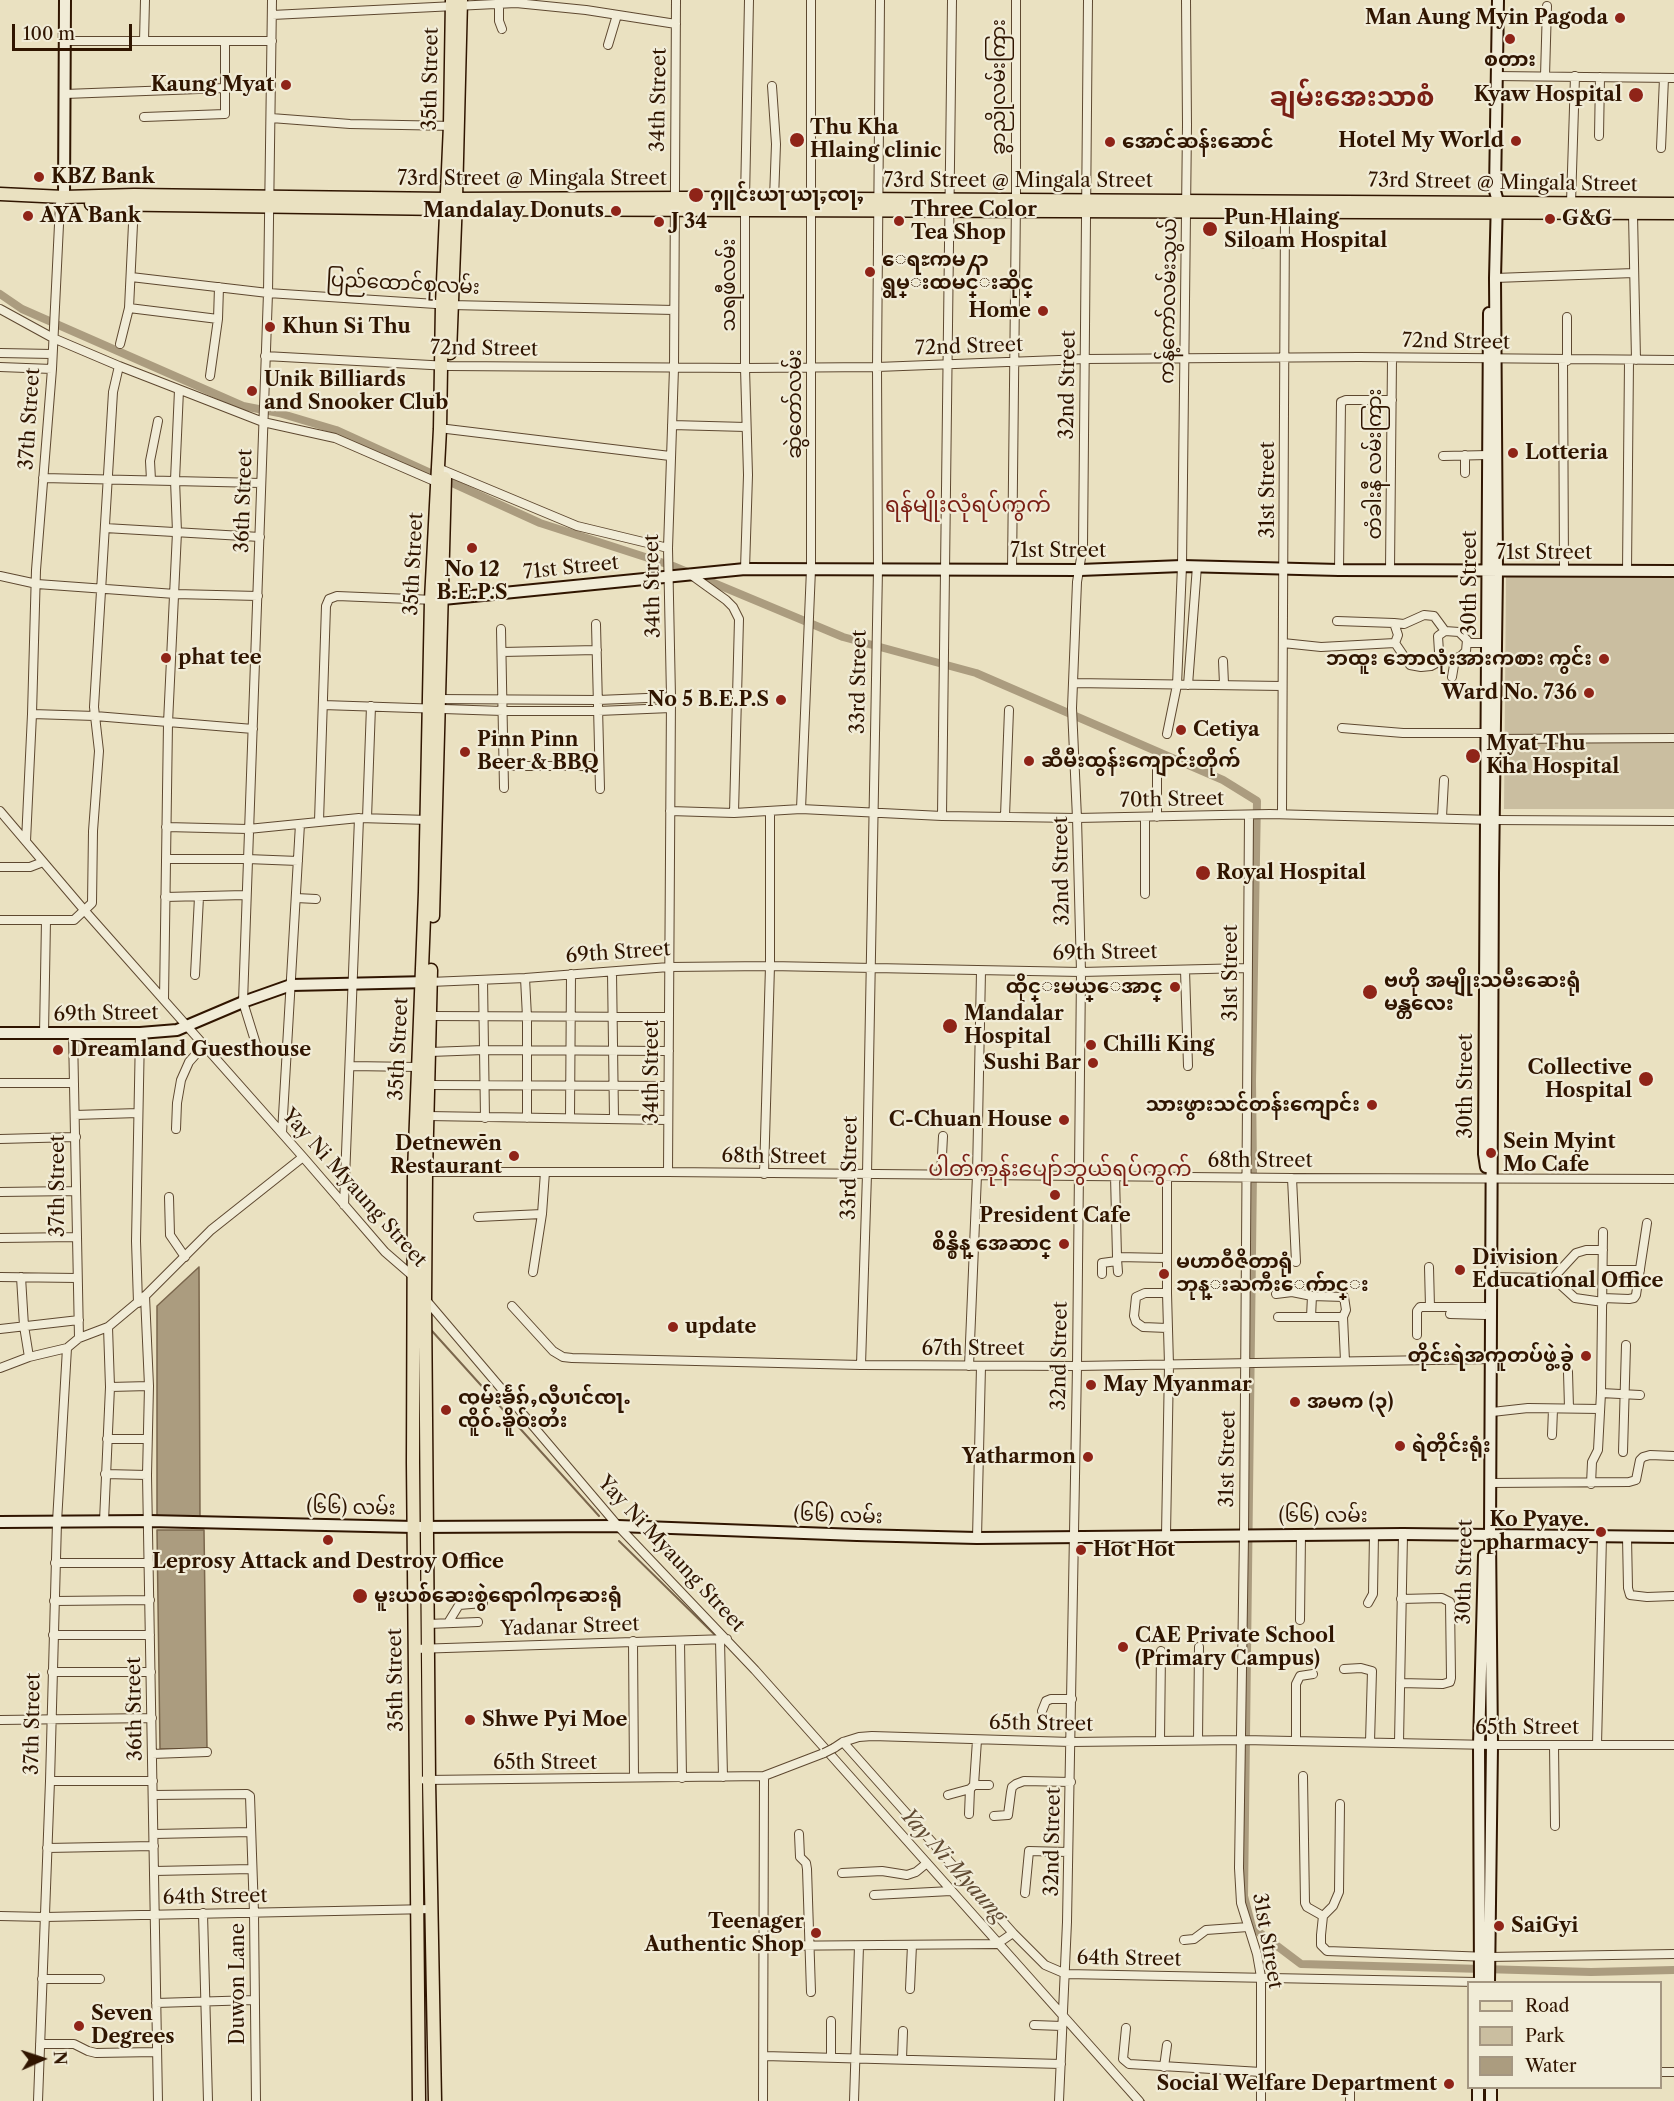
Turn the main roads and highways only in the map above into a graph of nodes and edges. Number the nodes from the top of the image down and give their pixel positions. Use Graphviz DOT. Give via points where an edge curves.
graph roads {
  1 [pos="65,0"];
  2 [pos="1498,0"];
  3 [pos="456,3"];
  4 [pos="0,194"];
  5 [pos="62,200"];
  6 [pos="0,203"];
  7 [pos="452,204"];
  8 [pos="745,204"];
  9 [pos="1674,204"];
  10 [pos="811,205"];
  11 [pos="1494,205"];
  12 [pos="1674,213"];
  13 [pos="1493,359"];
  14 [pos="445,366"];
  15 [pos="441,477"];
  16 [pos="1492,571"];
  17 [pos="1674,571"];
  18 [pos="437,599"];
  19 [pos="426,982"];
  20 [pos="0,1034"];
  21 [pos="420,1172"];
  22 [pos="1489,1277"];
  23 [pos="1489,1359"];
  24 [pos="420,1406"];
  25 [pos="0,1522"];
  26 [pos="414,1527"];
  27 [pos="428,1527"];
  28 [pos="1487,1535"];
  29 [pos="1674,1537"];
  30 [pos="1486,1645"];
  31 [pos="421,1648"];
  32 [pos="423,1780"];
  33 [pos="1484,1971"];
  34 [pos="419,2101"];
  35 [pos="435,2101"];
  1 -- 5 [label="main road, 37th Street"];
  2 -- 11 [label="main road, 30th Street"];
  3 -- 7 [label="main road, 35th Street"];
  4 -- 5 [label="main road, 73rd Street @ Mingala Street"];
  5 -- 6 [label="main road, 73rd Street @ Mingala Street"];
  5 -- 7 [label="main road, 73rd Street @ Mingala Street"];
  7 -- 8 [label="main road, 73rd Street @ Mingala Street"];
  7 -- 14 [label="main road, 35th Street"];
  8 -- 10 [label="main road, 73rd Street @ Mingala Street"];
  8 -- 10 [label="main road, 73rd Street @ Mingala Street" via="774,199"];
  9 -- 11 [label="main road, 73rd Street @ Mingala Street"];
  10 -- 11 [label="main road, 73rd Street @ Mingala Street" via="1284,207 1390,201"];
  11 -- 12 [label="main road, 73rd Street @ Mingala Street"];
  11 -- 13 [label="main road, 30th Street"];
  11 -- 13 [label="main road, 30th Street"];
  13 -- 16 [label="main road, 30th Street"];
  13 -- 16 [label="main road, 30th Street" via="1488,455"];
  14 -- 15 [label="main road, 35th Street"];
  14 -- 15 [label="main road, 35th Street" via="447,429"];
  15 -- 18 [label="main road, 35th Street"];
  16 -- 17 [label="main road, 71st Street"];
  16 -- 18 [label="main road, 71st Street" via="1197,566 1080,570 745,569 669,573"];
  16 -- 22 [label="main road, 30th Street"];
  18 -- 19 [label="main road, 35th Street"];
  19 -- 20 [label="main road, 69th Street" via="291,985 177,1030"];
  19 -- 21 [label="main road, 35th Street" via="418,1067"];
  19 -- 21 [label="main road, 35th Street" via="431,1016 428,1116"];
  21 -- 24 [label="main road, 35th Street" via="425,1299"];
  21 -- 24 [label="main road, 35th Street" via="414,1277"];
  22 -- 23 [label="main road, 30th Street"];
  22 -- 23 [label="main road, 30th Street" via="1485,1311"];
  23 -- 28 [label="main road, 30th Street"];
  23 -- 28 [label="main road, 30th Street" via="1492,1412"];
  24 -- 26 [label="main road, 35th Street"];
  24 -- 27 [label="main road, 35th Street"];
  25 -- 26 [label="main road, (၆၆) လမ်း"];
  26 -- 27 [label="main road, (၆၆) လမ်း"];
  26 -- 31 [label="main road, 35th Street"];
  27 -- 28 [label="main road, (၆၆) လမ်း" via="618,1526 977,1538"];
  27 -- 31 [label="main road, 35th Street" via="428,1624"];
  28 -- 29 [label="main road, (၆၆) လမ်း"];
  28 -- 30 [label="main road, 30th Street"];
  30 -- 33 [label="main road, 30th Street" via="1479,1745"];
  30 -- 33 [label="main road, 30th Street" via="1492,1745"];
  31 -- 32 [label="main road, 35th Street"];
  32 -- 34 [label="main road, 35th Street" via="417,1909"];
  32 -- 35 [label="main road, 35th Street" via="431,1909"];
}
